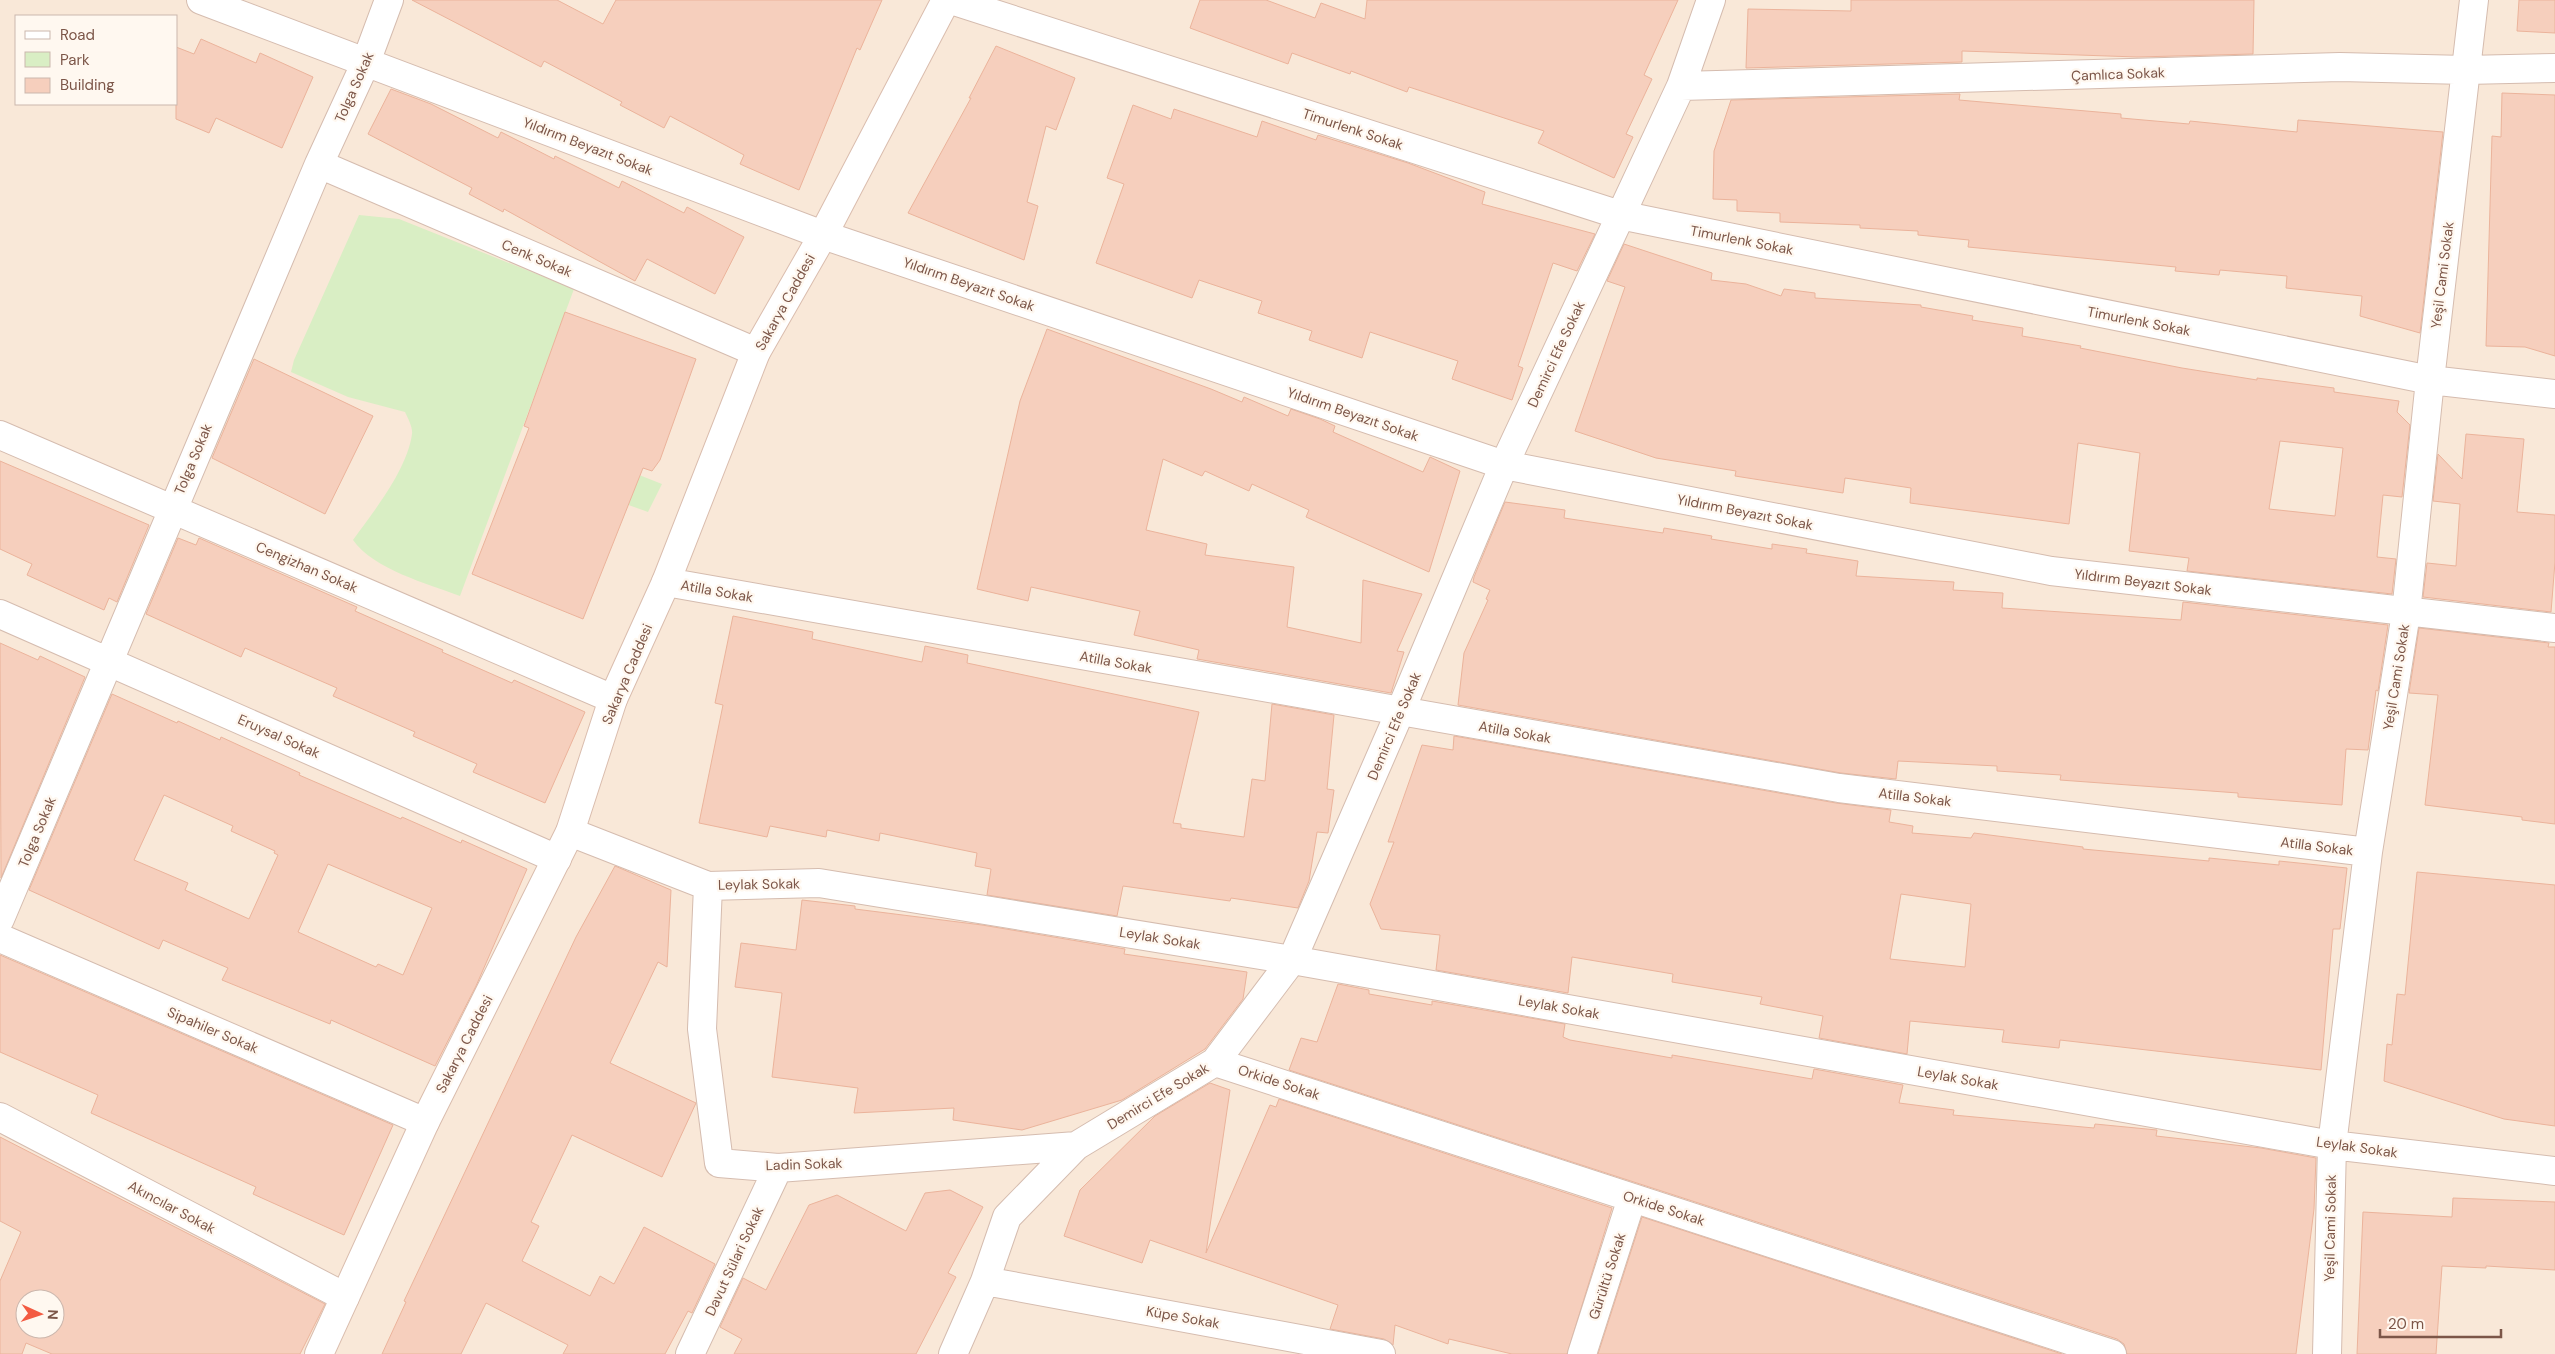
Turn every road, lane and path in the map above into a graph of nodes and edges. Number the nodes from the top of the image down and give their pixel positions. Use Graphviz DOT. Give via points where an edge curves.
graph roads {
  1 [pos="201,0"];
  2 [pos="389,0"];
  3 [pos="946,0"];
  4 [pos="951,0"];
  5 [pos="1711,0"];
  6 [pos="2474,0"];
  7 [pos="366,62"];
  8 [pos="2555,68"];
  9 [pos="2466,70"];
  10 [pos="1681,86"];
  11 [pos="319,164"];
  12 [pos="1620,215"];
  13 [pos="822,235"];
  14 [pos="756,352"];
  15 [pos="2430,380"];
  16 [pos="2555,394"];
  17 [pos="0,435"];
  18 [pos="1504,465"];
  19 [pos="172,510"];
  20 [pos="666,582"];
  21 [pos="2406,613"];
  22 [pos="0,614"];
  23 [pos="2555,628"];
  24 [pos="110,661"];
  25 [pos="613,699"];
  26 [pos="1400,712"];
  27 [pos="570,832"];
  28 [pos="2368,852"];
  29 [pos="557,859"];
  30 [pos="708,886"];
  31 [pos="0,919"];
  32 [pos="0,938"];
  33 [pos="1292,960"];
  34 [pos="1215,1062"];
  35 [pos="0,1117"];
  36 [pos="425,1122"];
  37 [pos="2332,1145"];
  38 [pos="1076,1146"];
  39 [pos="778,1168"];
  40 [pos="2555,1171"];
  41 [pos="1632,1198"];
  42 [pos="985,1281"];
  43 [pos="345,1298"];
  44 [pos="319,1354"];
  45 [pos="690,1354"];
  46 [pos="953,1354"];
  47 [pos="1381,1354"];
  48 [pos="1582,1354"];
  49 [pos="2112,1354"];
  50 [pos="2327,1354"];
  1 -- 7 [label="street, Yıldırım Beyazıt Sokak"];
  2 -- 7 [label="street, Tolga Sokak"];
  3 -- 13 [label="street, Sakarya Caddesi"];
  4 -- 12 [label="street, Timurlenk Sokak"];
  5 -- 10 [label="street, Demirci Efe Sokak"];
  6 -- 9 [label="street, Yeşil Cami Sokak"];
  7 -- 11 [label="street, Tolga Sokak"];
  7 -- 13 [label="street, Yıldırım Beyazıt Sokak"];
  8 -- 9 [label="street, Çamlıca Sokak"];
  9 -- 10 [label="street, Çamlıca Sokak" via="2340,67"];
  9 -- 15 [label="street, Yeşil Cami Sokak"];
  10 -- 12 [label="street, Demirci Efe Sokak"];
  11 -- 14 [label="street, Cenk Sokak"];
  11 -- 19 [label="street, Tolga Sokak"];
  12 -- 15 [label="street, Timurlenk Sokak"];
  12 -- 18 [label="street, Demirci Efe Sokak"];
  13 -- 14 [label="street, Sakarya Caddesi"];
  13 -- 18 [label="street, Yıldırım Beyazıt Sokak"];
  14 -- 20 [label="street, Sakarya Caddesi"];
  15 -- 16 [label="street, Timurlenk Sokak"];
  15 -- 21 [label="street, Yeşil Cami Sokak"];
  17 -- 19 [label="street, Cengizhan Sokak"];
  18 -- 21 [label="street, Yıldırım Beyazıt Sokak" via="2050,571"];
  18 -- 26 [label="street, Demirci Efe Sokak"];
  19 -- 24 [label="street, Tolga Sokak"];
  19 -- 25 [label="street, Cengizhan Sokak"];
  20 -- 25 [label="street, Sakarya Caddesi"];
  20 -- 26 [label="street, Atilla Sokak"];
  21 -- 23 [label="street, Yıldırım Beyazıt Sokak"];
  21 -- 28 [label="street, Yeşil Cami Sokak"];
  22 -- 24 [label="street, Eruysal Sokak"];
  24 -- 29 [label="street, Eruysal Sokak"];
  24 -- 31 [label="street, Tolga Sokak"];
  25 -- 27 [label="street, Sakarya Caddesi"];
  26 -- 28 [label="street, Atilla Sokak" via="1839,788"];
  26 -- 33 [label="street, Demirci Efe Sokak"];
  27 -- 29 [label="street, Sakarya Caddesi"];
  27 -- 30 [label="street, Leylak Sokak"];
  28 -- 37 [label="street, Yeşil Cami Sokak"];
  29 -- 36 [label="street, Sakarya Caddesi"];
  30 -- 33 [label="street, Leylak Sokak" via="820,883"];
  30 -- 39 [label="street, Ladin Sokak" via="702,1029 720,1163"];
  32 -- 36 [label="street, Sipahiler Sokak"];
  33 -- 34 [label="street, Demirci Efe Sokak"];
  33 -- 37 [label="street, Leylak Sokak"];
  34 -- 38 [label="street, Demirci Efe Sokak"];
  34 -- 41 [label="street, Orkide Sokak"];
  35 -- 43 [label="street, Akıncılar Sokak"];
  36 -- 43 [label="street, Sakarya Caddesi"];
  37 -- 40 [label="street, Leylak Sokak"];
  37 -- 50 [label="street, Yeşil Cami Sokak"];
  38 -- 39 [label="street, Ladin Sokak"];
  38 -- 42 [label="street, Demirci Efe Sokak" via="1007,1217"];
  39 -- 45 [label="street, Davut Sülari Sokak"];
  41 -- 48 [label="street, Gürültü Sokak"];
  41 -- 49 [label="street, Orkide Sokak"];
  42 -- 46 [label="street, Demirci Efe Sokak"];
  42 -- 47 [label="street, Küpe Sokak"];
  43 -- 44 [label="street, Sakarya Caddesi"];
}
